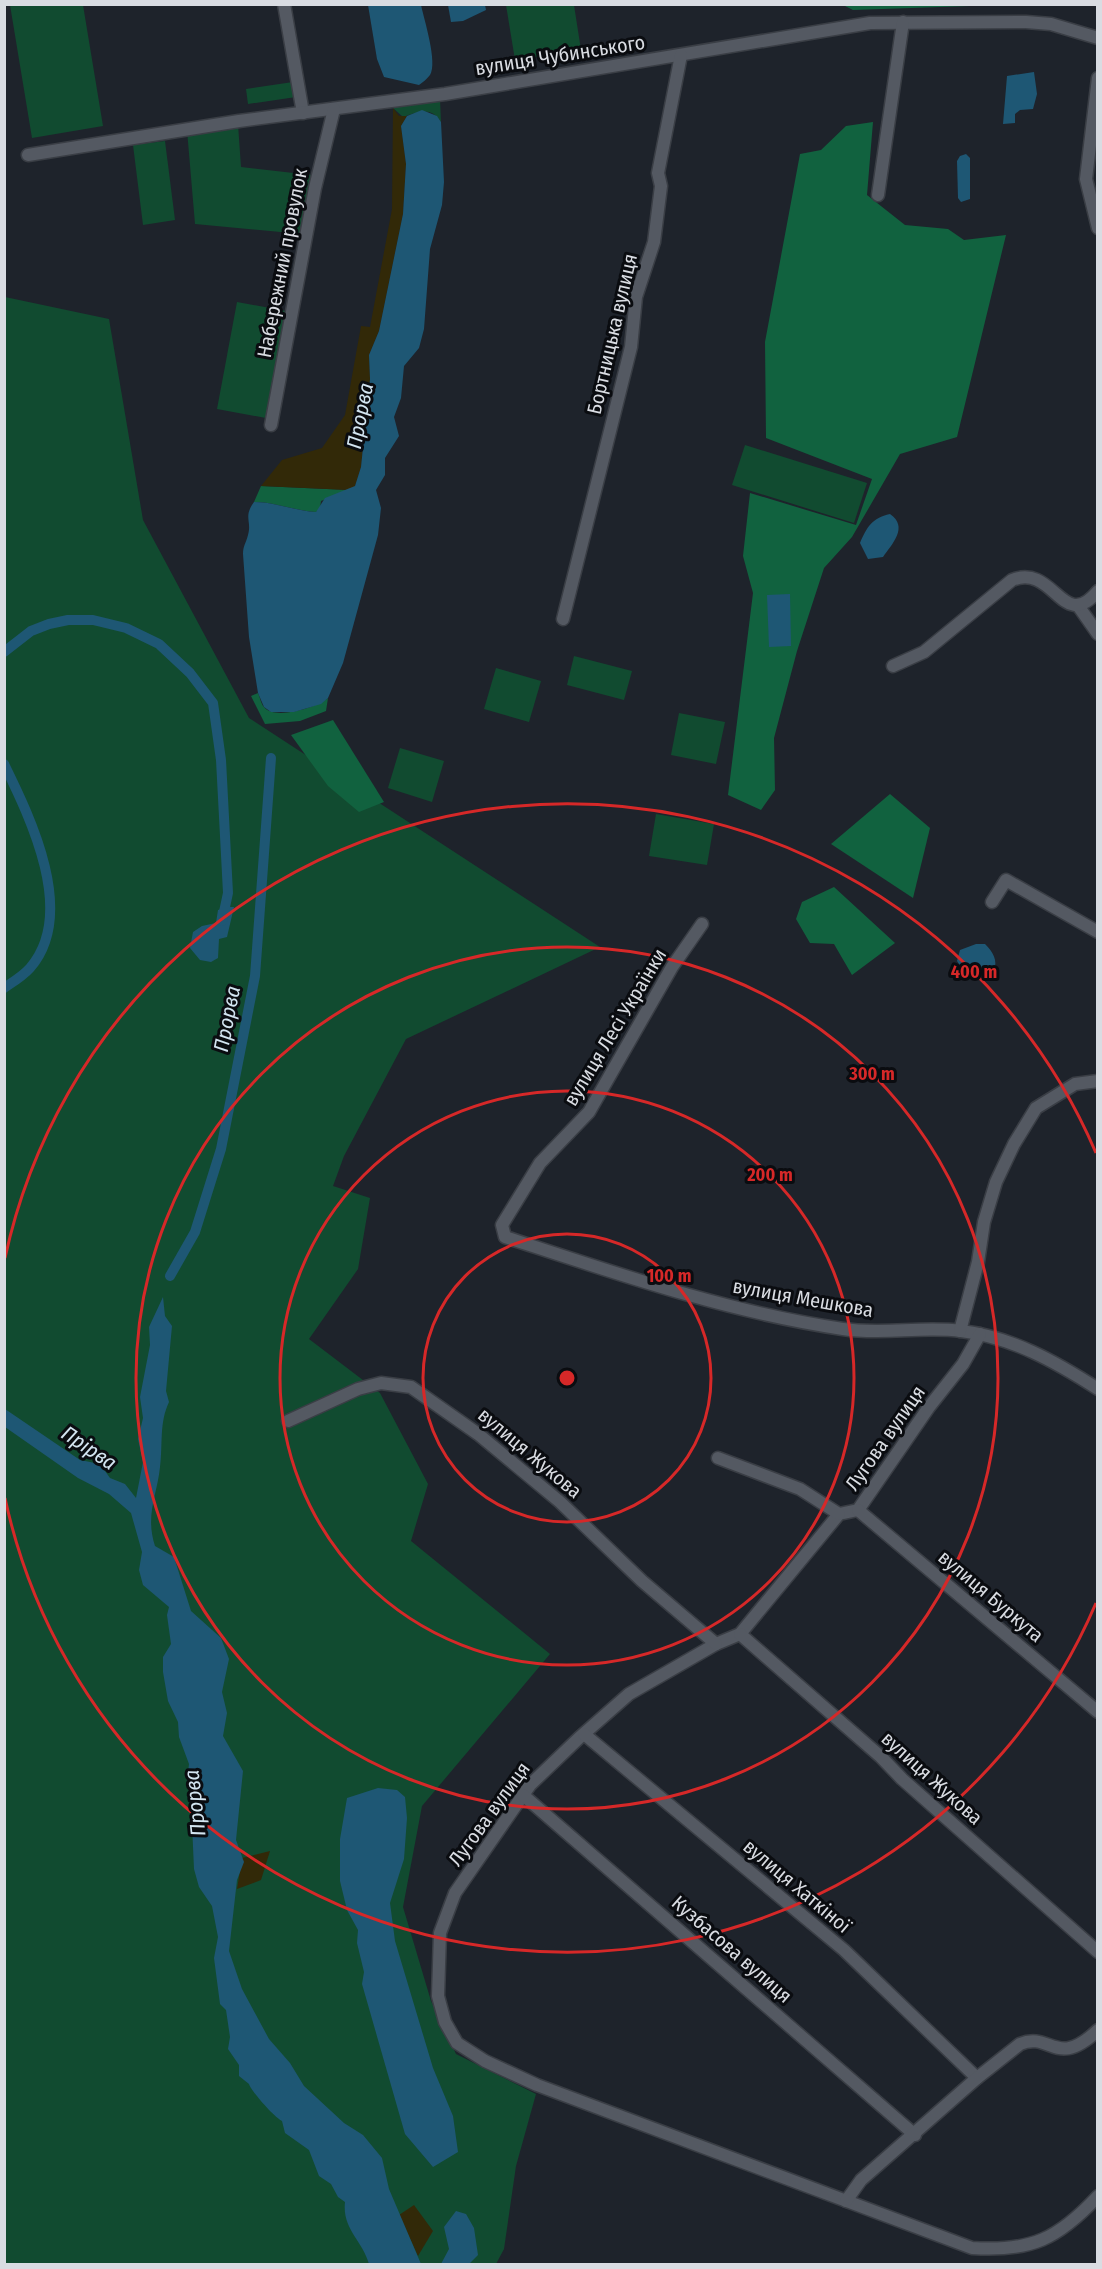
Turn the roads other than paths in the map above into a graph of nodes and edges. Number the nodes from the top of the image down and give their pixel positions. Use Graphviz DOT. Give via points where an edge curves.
graph roads {
  1 [pos="284,4"];
  2 [pos="903,22"];
  3 [pos="1098,38"];
  4 [pos="681,55"];
  5 [pos="1098,78"];
  6 [pos="334,109"];
  7 [pos="303,113"];
  8 [pos="28,155"];
  9 [pos="878,195"];
  10 [pos="1097,223"];
  11 [pos="271,425"];
  12 [pos="1098,591"];
  13 [pos="1079,607"];
  14 [pos="563,619"];
  15 [pos="1098,634"];
  16 [pos="893,666"];
  17 [pos="992,902"];
  18 [pos="702,924"];
  19 [pos="1098,932"];
  20 [pos="1098,1081"];
  21 [pos="505,1238"];
  22 [pos="960,1331"];
  23 [pos="980,1334"];
  24 [pos="1098,1389"];
  25 [pos="288,1421"];
  26 [pos="718,1458"];
  27 [pos="858,1510"];
  28 [pos="839,1514"];
  29 [pos="740,1634"];
  30 [pos="716,1644"];
  31 [pos="1098,1712"];
  32 [pos="584,1734"];
  33 [pos="523,1795"];
  34 [pos="1098,1952"];
  35 [pos="1098,2030"];
  36 [pos="977,2078"];
  37 [pos="915,2135"];
  38 [pos="1098,2196"];
  39 [pos="846,2201"];
  1 -- 7 [label="street"];
  2 -- 3 [label="street, вулиця Чубинського" via="1051,24"];
  2 -- 4 [label="street, вулиця Чубинського" via="870,22"];
  2 -- 9 [label="street"];
  4 -- 6 [label="street, вулиця Чубинського"];
  4 -- 14 [label="street, Бортницька вулиця" via="658,173 661,186 654,242 636,297 631,347"];
  5 -- 10 [label="street" via="1086,179"];
  6 -- 7 [label="street, вулиця Чубинського"];
  6 -- 11 [label="street, Набережний провулок" via="315,188"];
  7 -- 8 [label="street, вулиця Чубинського"];
  12 -- 13 [label="street"];
  13 -- 15 [label="street"];
  13 -- 16 [label="street" via="1034,577 1023,576 1012,580 924,651"];
  17 -- 19 [label="street" via="1006,880"];
  18 -- 21 [label="street, вулиця Лесі Українки" via="672,967 589,1112 540,1163 502,1225"];
  20 -- 22 [label="street" via="1075,1084 1036,1108 1014,1144 996,1182 984,1222"];
  21 -- 22 [label="street, вулиця Мешкова" via="726,1305 843,1329"];
  22 -- 23 [label="street, вулиця Мешкова"];
  23 -- 24 [label="street, вулиця Мешкова" via="1056,1362"];
  23 -- 27 [label="street, Лугова вулиця" via="963,1364"];
  25 -- 30 [label="street, вулиця Жукова" via="358,1389 381,1383 411,1387 478,1434 560,1502 642,1581"];
  26 -- 28 [label="street" via="800,1489"];
  27 -- 28 [label="street, Лугова вулиця"];
  27 -- 31 [label="street, вулиця Буркута"];
  28 -- 29 [label="street, Лугова вулиця"];
  29 -- 30 [label="street, Лугова вулиця"];
  29 -- 34 [label="street, вулиця Жукова"];
  30 -- 32 [label="street, Лугова вулиця" via="629,1694"];
  32 -- 33 [label="street, Лугова вулиця"];
  32 -- 36 [label="street, вулиця Хаткіної" via="844,1950"];
  33 -- 37 [label="street, Кузбасова вулиця"];
  33 -- 39 [label="street, Лугова вулиця" via="455,1893 440,1934 438,1996 445,2022 457,2043 484,2061 537,2085"];
  35 -- 36 [label="street" via="1065,2050 1028,2041"];
  36 -- 37 [label="street"];
  37 -- 39 [label="street" via="861,2180"];
  38 -- 39 [label="street, Лугова вулиця" via="1081,2215 1034,2245 998,2250 972,2248"];
}
